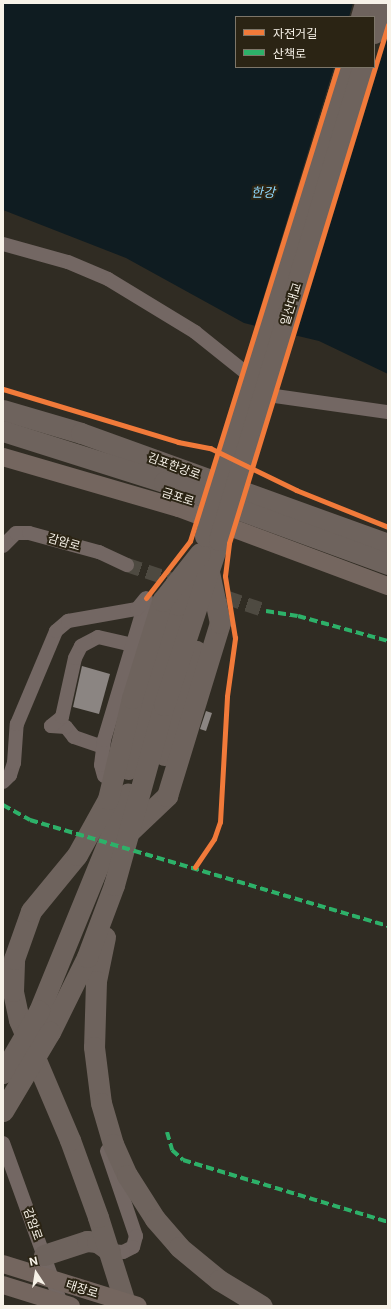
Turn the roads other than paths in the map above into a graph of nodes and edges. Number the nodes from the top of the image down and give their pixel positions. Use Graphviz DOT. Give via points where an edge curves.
graph roads {
  1 [pos="365,3"];
  2 [pos="383,3"];
  3 [pos="361,16"];
  4 [pos="375,29"];
  5 [pos="346,68"];
  6 [pos="363,68"];
  7 [pos="3,244"];
  8 [pos="3,410"];
  9 [pos="388,412"];
  10 [pos="3,430"];
  11 [pos="3,457"];
  12 [pos="208,543"];
  13 [pos="388,544"];
  14 [pos="3,546"];
  15 [pos="388,564"];
  16 [pos="127,565"];
  17 [pos="209,572"];
  18 [pos="388,586"];
  19 [pos="132,645"];
  20 [pos="103,747"];
  21 [pos="104,776"];
  22 [pos="3,782"];
  23 [pos="108,799"];
  24 [pos="130,825"];
  25 [pos="114,885"];
  26 [pos="3,1073"];
  27 [pos="100,1096"];
  28 [pos="3,1111"];
  29 [pos="3,1143"];
  30 [pos="98,1217"];
  31 [pos="86,1241"];
  32 [pos="110,1251"];
  33 [pos="44,1255"];
  34 [pos="3,1264"];
  35 [pos="3,1285"];
  36 [pos="62,1306"];
  37 [pos="71,1306"];
  38 [pos="126,1306"];
  39 [pos="138,1306"];
  40 [pos="262,1306"];
  1 -- 3 [label="highway"];
  2 -- 4 [label="highway"];
  5 -- 12 [label="highway, 일산대교, bridge"];
  6 -- 12 [label="highway, 일산대교, bridge"];
  7 -- 9 [label="street" via="68,262 108,279 195,332 275,396"];
  8 -- 13 [label="highway, 김포한강로" via="81,433"];
  10 -- 15 [label="highway, 김포한강로" via="164,482"];
  11 -- 18 [label="main road, 금포로" via="179,508"];
  12 -- 17 [label="highway"];
  12 -- 21 [label="highway" via="154,600 123,695"];
  12 -- 23 [label="highway" via="162,601 132,698"];
  12 -- 24 [label="highway" via="125,803"];
  14 -- 16 [label="street, 감암로" via="16,533 28,533 99,552"];
  17 -- 24 [label="highway" via="164,705 133,807"];
  17 -- 24 [label="highway" via="220,623 167,796"];
  19 -- 20 [label="street"];
  19 -- 20 [label="street" via="98,637 81,646 75,658 62,717 51,726 66,727 74,737"];
  19 -- 22 [label="street" via="146,598 137,608 118,610 61,625 56,631 17,724 14,763 10,775"];
  20 -- 21 [label="street" via="101,765"];
  21 -- 23 [label="highway"];
  23 -- 24 [label="highway"];
  23 -- 30 [label="highway" via="76,855 31,911 18,942 13,974 19,1020"];
  24 -- 25 [label="highway"];
  24 -- 26 [label="highway, bridge" via="39,1011"];
  25 -- 27 [label="highway" via="96,981 94,1010 94,1047"];
  25 -- 28 [label="highway, bridge" via="87,957 50,1032"];
  27 -- 32 [label="street" via="106,1146 136,1236 133,1247 123,1252"];
  27 -- 40 [label="highway" via="113,1144 127,1175 155,1219 180,1247 218,1280"];
  29 -- 33 [label="street, 감암로"];
  30 -- 31 [label="highway" via="95,1233"];
  30 -- 32 [label="highway"];
  31 -- 32 [label="highway" via="97,1242"];
  31 -- 33 [label="highway"];
  32 -- 38 [label="highway"];
  33 -- 36 [label="street, 감암로"];
  34 -- 39 [label="main road, 태장로, bridge"];
  35 -- 37 [label="main road, 태장로, bridge"];
}
